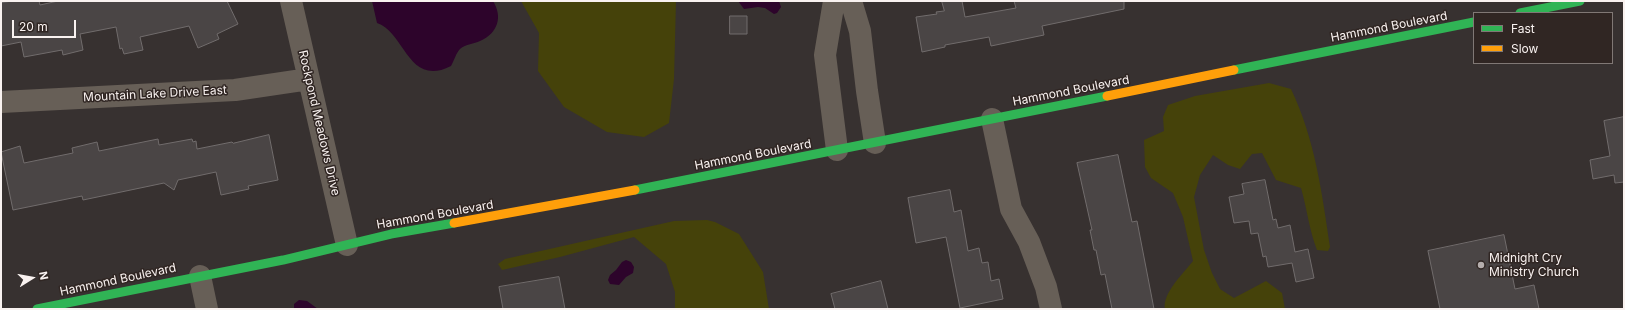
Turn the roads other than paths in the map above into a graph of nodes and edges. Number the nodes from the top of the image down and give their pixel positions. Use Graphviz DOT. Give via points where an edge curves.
graph roads {
  1 [pos="291,1"];
  2 [pos="834,1"];
  3 [pos="850,1"];
  4 [pos="1580,1"];
  5 [pos="1525,12"];
  6 [pos="1473,22"];
  7 [pos="309,79"];
  8 [pos="1,102"];
  9 [pos="992,119"];
  10 [pos="875,143"];
  11 [pos="837,150"];
  12 [pos="347,245"];
  13 [pos="200,276"];
  14 [pos="37,309"];
  15 [pos="207,309"];
  16 [pos="1050,309"];
  1 -- 7 [label="street, Rockpond Meadows Drive"];
  2 -- 11 [label="street" via="825,55"];
  3 -- 10 [label="street" via="860,31"];
  4 -- 5 [label="street"];
  6 -- 9 [label="street, Hammond Boulevard"];
  7 -- 8 [label="street, Mountain Lake Drive East" via="235,90"];
  7 -- 12 [label="street, Rockpond Meadows Drive"];
  9 -- 10 [label="street, Hammond Boulevard"];
  9 -- 16 [label="street" via="1011,209 1029,242 1046,287"];
  10 -- 11 [label="street, Hammond Boulevard"];
  11 -- 12 [label="street, Hammond Boulevard" via="575,202 391,234"];
  12 -- 13 [label="street, Hammond Boulevard"];
  13 -- 14 [label="street, Hammond Boulevard"];
  13 -- 15 [label="street"];
}
